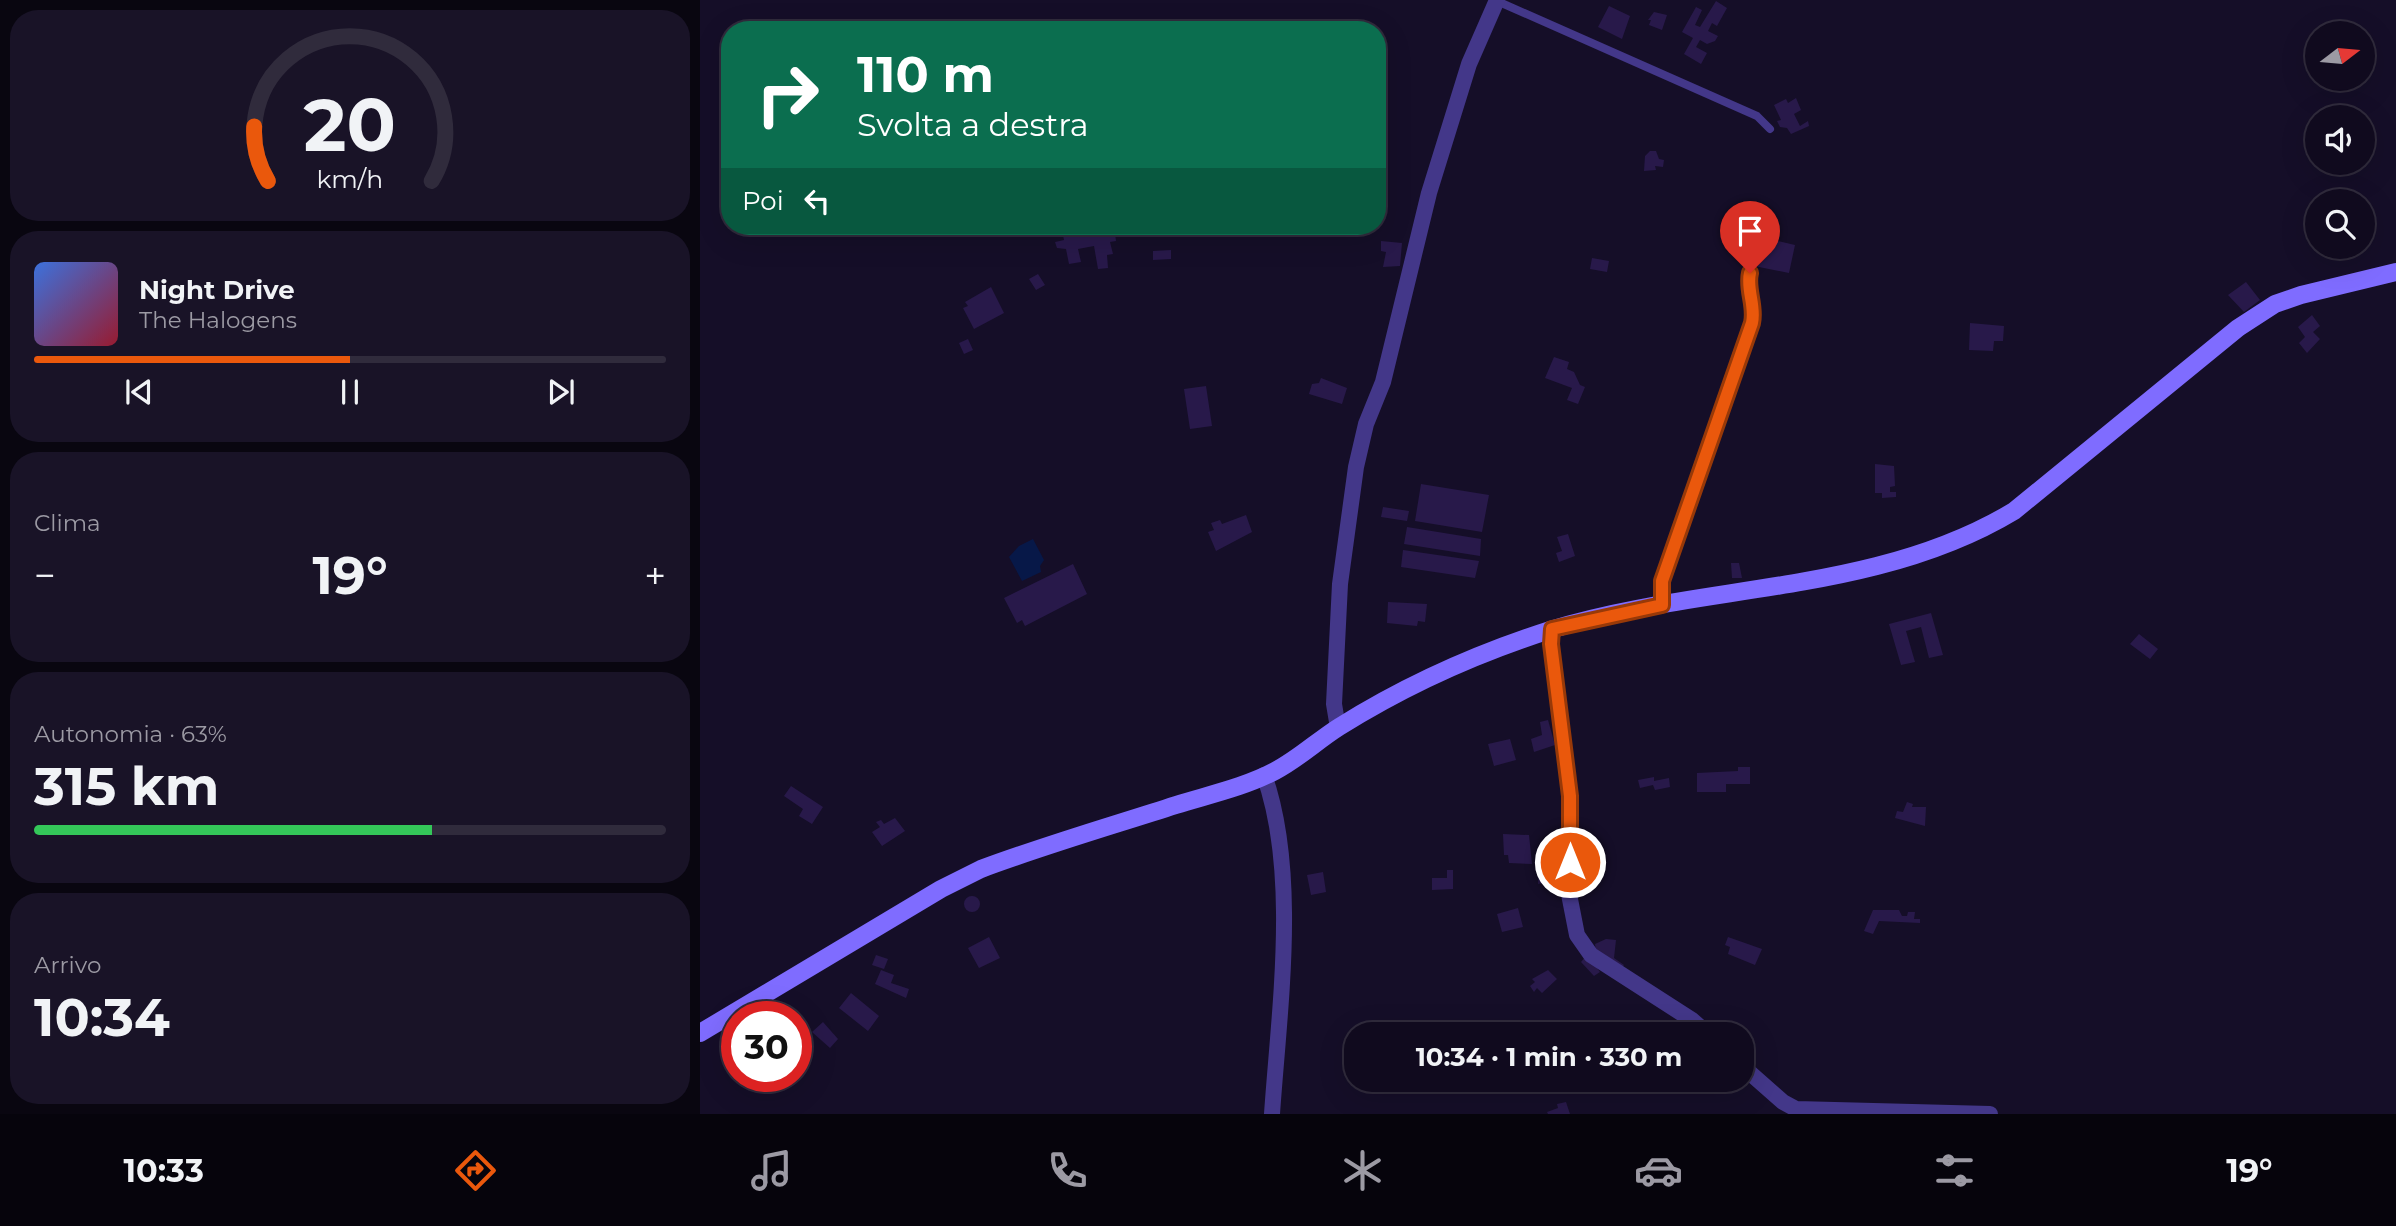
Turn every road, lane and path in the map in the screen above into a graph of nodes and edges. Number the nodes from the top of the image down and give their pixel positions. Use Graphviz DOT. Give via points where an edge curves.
graph roads {
  1 [pos="1497,1"];
  2 [pos="1770,129"];
  3 [pos="2396,272"];
  4 [pos="1750,273"];
  5 [pos="1662,605"];
  6 [pos="1552,629"];
  7 [pos="1338,728"];
  8 [pos="1264,775"];
  9 [pos="1690,1022"];
  10 [pos="700,1033"];
  11 [pos="1754,1078"];
  12 [pos="1272,1114"];
  13 [pos="1990,1114"];
  1 -- 2 [label="lane" via="1758,116"];
  1 -- 7 [label="street" via="1469,64 1429,193 1384,382 1366,424 1356,467 1340,584 1334,704"];
  3 -- 5 [label="main road" via="2275,304 2238,328 2014,511 1981,531 1951,544 1858,569"];
  4 -- 5 [label="lane" via="1755,310 1752,323 1662,581"];
  5 -- 6 [label="main road"];
  6 -- 7 [label="main road" via="1471,657"];
  6 -- 9 [label="street" via="1570,796 1568,890 1577,935 1591,955"];
  7 -- 8 [label="main road"];
  8 -- 10 [label="main road" via="981,869"];
  8 -- 12 [label="street" via="1281,846 1282,971"];
  11 -- 13 [label="street" via="1796,1109"];
}
